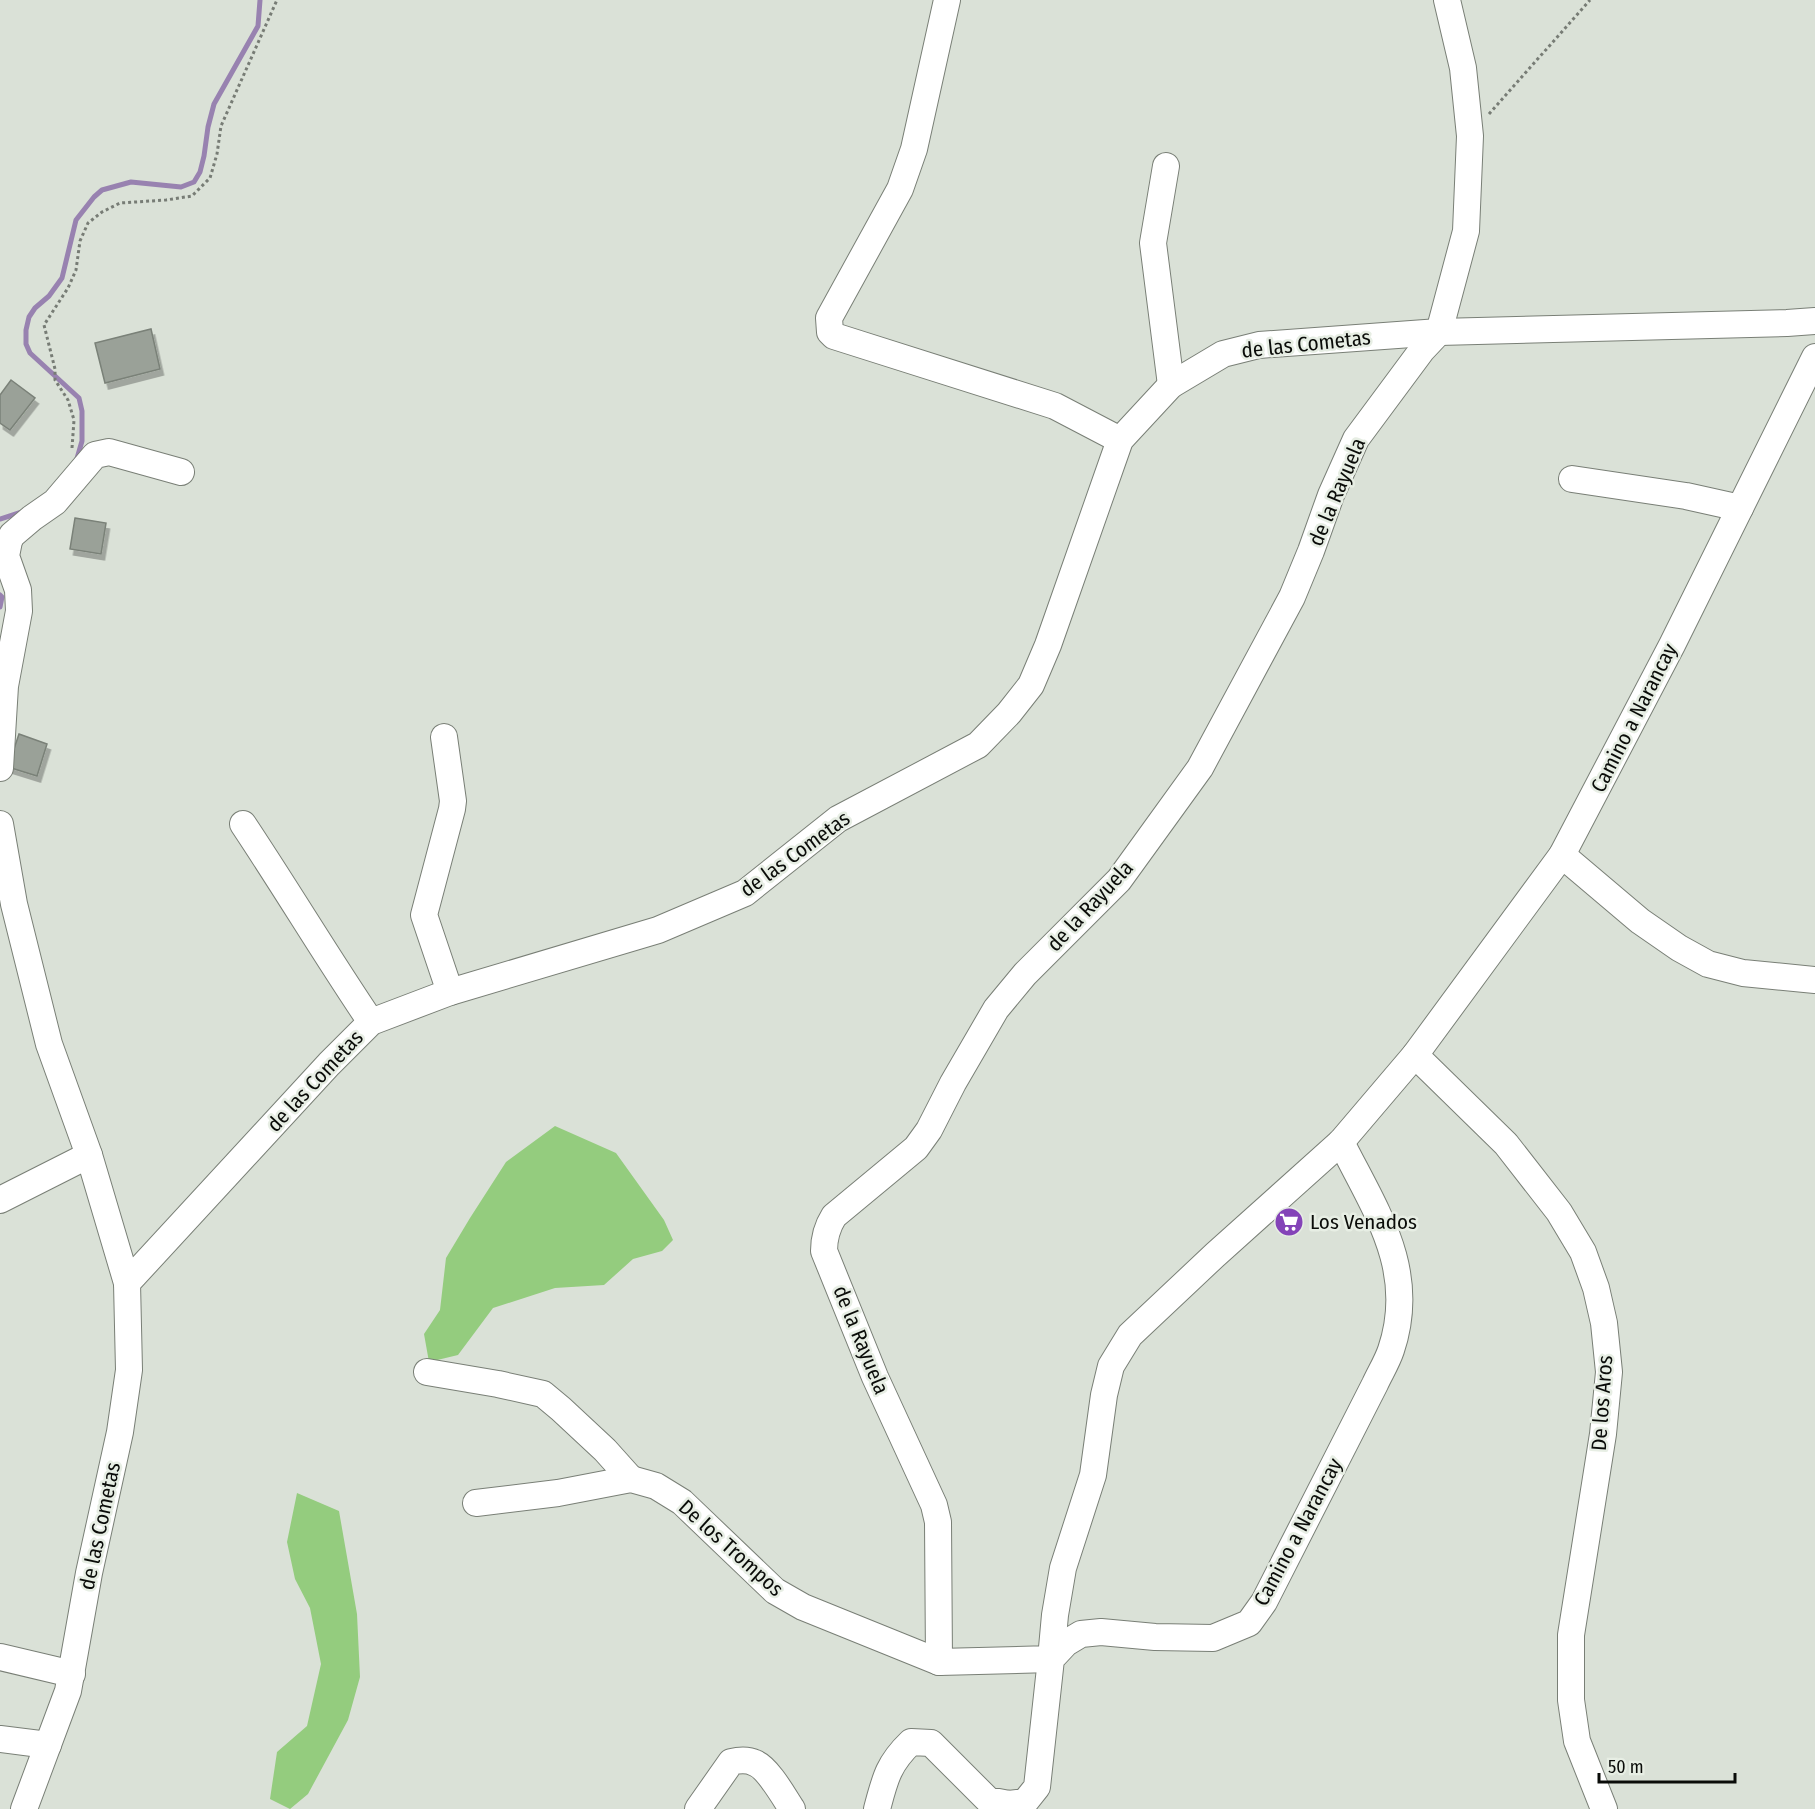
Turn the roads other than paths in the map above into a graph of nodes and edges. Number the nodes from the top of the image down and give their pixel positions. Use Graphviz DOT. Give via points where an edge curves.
graph roads {
  1 [pos="947,0"];
  2 [pos="1447,0"];
  3 [pos="1166,166"];
  4 [pos="1815,321"];
  5 [pos="1439,332"];
  6 [pos="1815,357"];
  7 [pos="1171,385"];
  8 [pos="1120,440"];
  9 [pos="181,472"];
  10 [pos="1572,479"];
  11 [pos="1740,508"];
  12 [pos="6,570"];
  13 [pos="444,737"];
  14 [pos="0,768"];
  15 [pos="0,824"];
  16 [pos="243,824"];
  17 [pos="1562,855"];
  18 [pos="1815,980"];
  19 [pos="450,992"];
  20 [pos="371,1022"];
  21 [pos="1415,1055"];
  22 [pos="1341,1142"];
  23 [pos="88,1155"];
  24 [pos="0,1200"];
  25 [pos="127,1283"];
  26 [pos="427,1372"];
  27 [pos="631,1479"];
  28 [pos="476,1503"];
  29 [pos="0,1657"];
  30 [pos="1051,1659"];
  31 [pos="939,1662"];
  32 [pos="72,1674"];
  33 [pos="0,1739"];
  34 [pos="48,1745"];
  35 [pos="24,1809"];
  36 [pos="698,1809"];
  37 [pos="792,1809"];
  38 [pos="877,1809"];
  39 [pos="1604,1809"];
  1 -- 8 [label="street" via="925,104 900,189 829,318 830,332 1055,406"];
  2 -- 5 [label="street, de la Rayuela" via="1463,68 1470,136 1466,231"];
  3 -- 7 [label="street" via="1153,243"];
  4 -- 5 [label="street, de las Cometas"];
  5 -- 7 [label="street, de las Cometas" via="1259,345 1222,354"];
  5 -- 31 [label="street, de la Rayuela" via="1356,439 1292,597 1200,768 1119,880 1025,974 996,1009 916,1148 834,1216 828,1226 825,1251 875,1377 934,1505 938,1522"];
  6 -- 11 [label="street, Camino a Narancay"];
  7 -- 8 [label="street, de las Cometas"];
  8 -- 19 [label="street, de las Cometas" via="1031,685 978,745 838,819 745,893 658,930"];
  9 -- 12 [label="street" via="109,452 95,455 55,501 12,535"];
  10 -- 11 [label="street"];
  11 -- 17 [label="street, Camino a Narancay"];
  12 -- 14 [label="street" via="18,590 19,610 4,686"];
  13 -- 19 [label="street" via="453,801 424,915"];
  15 -- 23 [label="street" via="14,904 49,1044"];
  16 -- 20 [label="street"];
  17 -- 18 [label="street" via="1640,921 1708,964 1743,973"];
  17 -- 21 [label="street, Camino a Narancay"];
  19 -- 20 [label="street, de las Cometas"];
  20 -- 25 [label="street, de las Cometas"];
  21 -- 22 [label="street, Camino a Narancay"];
  21 -- 39 [label="street, De los Aros" via="1506,1144 1553,1203 1583,1252 1596,1288 1609,1372 1571,1635 1571,1700 1577,1741"];
  22 -- 30 [label="street, Camino a Narancay" via="1130,1335 1111,1366 1093,1475 1063,1568"];
  22 -- 30 [label="street, Camino a Narancay" via="1390,1239 1400,1279 1399,1316 1391,1350 1375,1384 1264,1602 1249,1623 1213,1638 1081,1634"];
  23 -- 24 [label="street"];
  23 -- 25 [label="street"];
  25 -- 32 [label="street, de las Cometas" via="129,1370"];
  26 -- 27 [label="street" via="543,1394"];
  27 -- 28 [label="street, De los Trompos"];
  27 -- 31 [label="street, De los Trompos" via="656,1486 682,1502 775,1591 803,1607"];
  29 -- 32 [label="street"];
  30 -- 31 [label="street, De los Trompos"];
  30 -- 38 [label="street" via="1037,1787 1025,1802 988,1800 931,1743 911,1742 895,1757"];
  32 -- 34 [label="street, de las Cometas"];
  33 -- 34 [label="street"];
  34 -- 35 [label="street, de las Cometas"];
  36 -- 37 [label="street" via="731,1762 742,1760 757,1763"];
}
